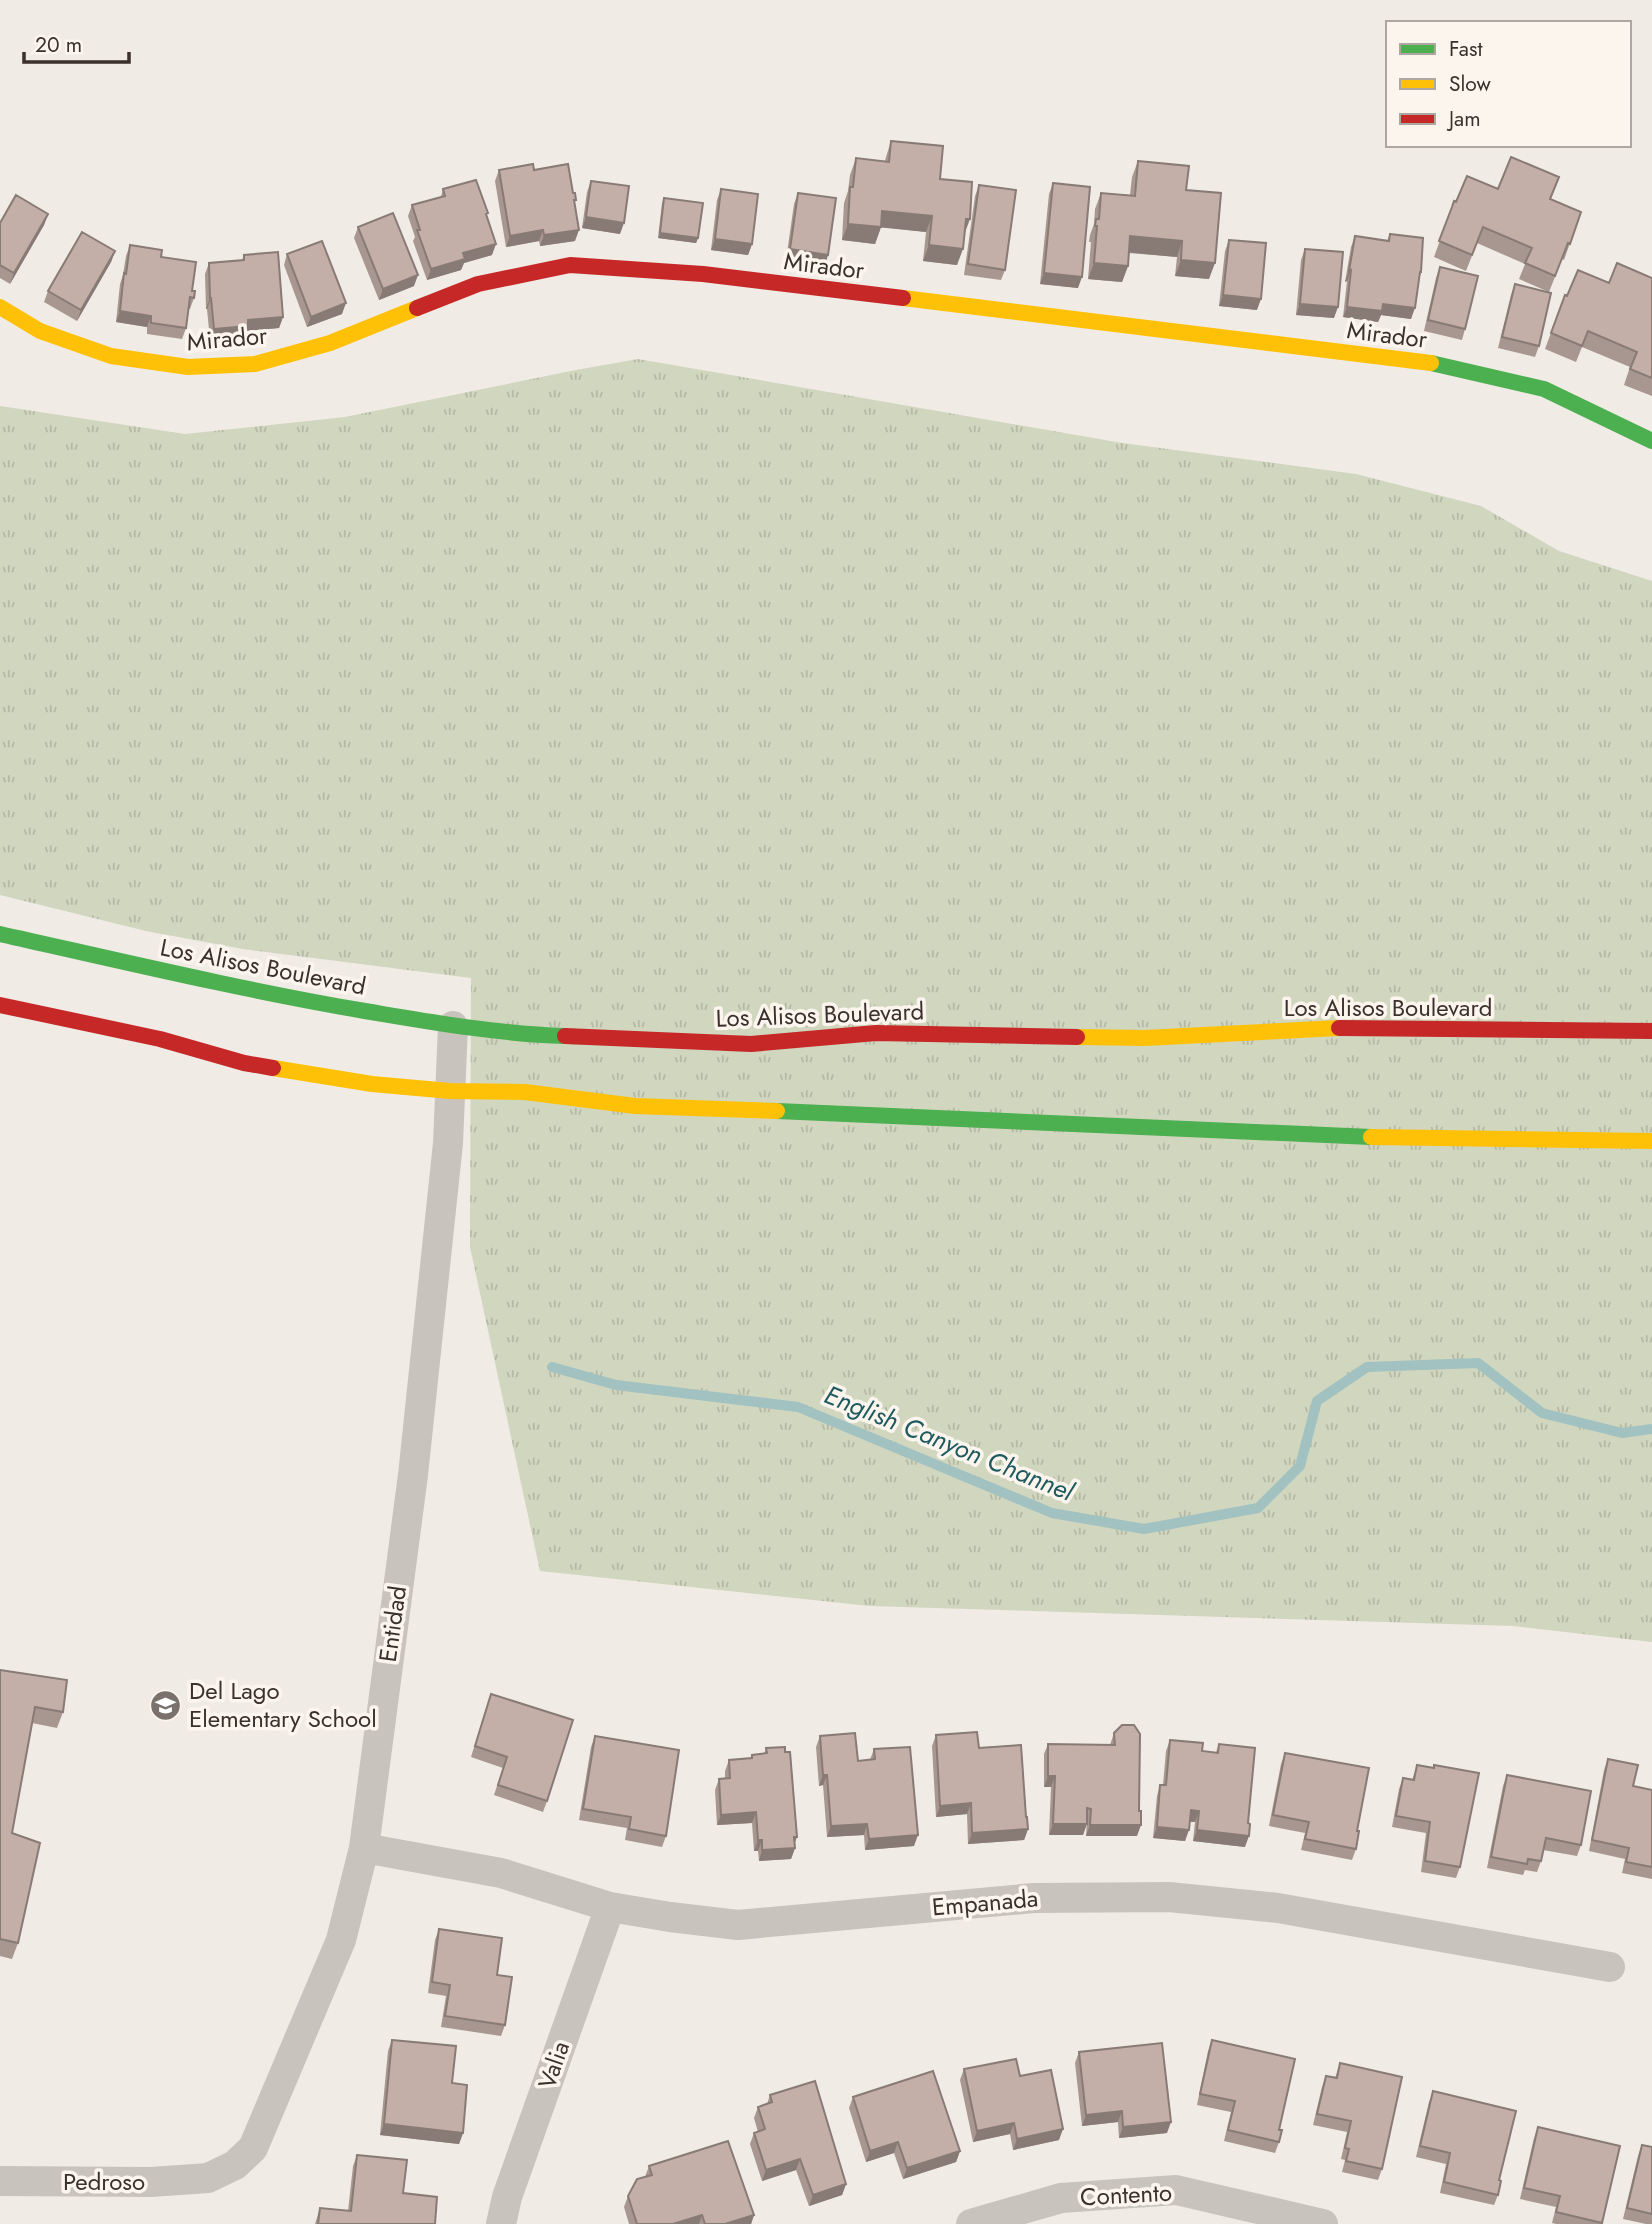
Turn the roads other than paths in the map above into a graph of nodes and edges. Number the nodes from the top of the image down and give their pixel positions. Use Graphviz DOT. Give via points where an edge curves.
graph roads {
  1 [pos="0,307"];
  2 [pos="1652,441"];
  3 [pos="0,934"];
  4 [pos="0,1005"];
  5 [pos="453,1026"];
  6 [pos="1652,1031"];
  7 [pos="450,1091"];
  8 [pos="1652,1141"];
  9 [pos="363,1848"];
  10 [pos="610,1907"];
  11 [pos="1610,1967"];
  12 [pos="208,2178"];
  13 [pos="0,2180"];
  14 [pos="501,2224"];
  15 [pos="971,2224"];
  16 [pos="1323,2224"];
  1 -- 2 [label="main road, Mirador" via="40,331 111,356 188,367 255,364 330,343 478,284 570,265 703,274 1427,362 1544,389"];
  3 -- 5 [label="main road, Los Alisos Boulevard" via="268,993"];
  4 -- 7 [label="main road" via="160,1038 244,1063 372,1084"];
  5 -- 6 [label="main road, Los Alisos Boulevard" via="530,1035 751,1044 876,1033 1145,1038 1328,1028"];
  5 -- 7 [label="street, Entidad"];
  7 -- 8 [label="main road" via="525,1092 635,1106 1339,1137"];
  7 -- 9 [label="street, Entidad" via="415,1461"];
  9 -- 10 [label="street, Empanada" via="501,1873"];
  9 -- 12 [label="street, Entidad" via="341,1940 253,2148 235,2165"];
  10 -- 11 [label="street, Empanada" via="738,1925 1034,1898 1169,1897 1278,1908"];
  10 -- 14 [label="street, Valia"];
  12 -- 13 [label="street, Pedroso"];
  15 -- 16 [label="street, Contento" via="1061,2198 1176,2190"];
}
